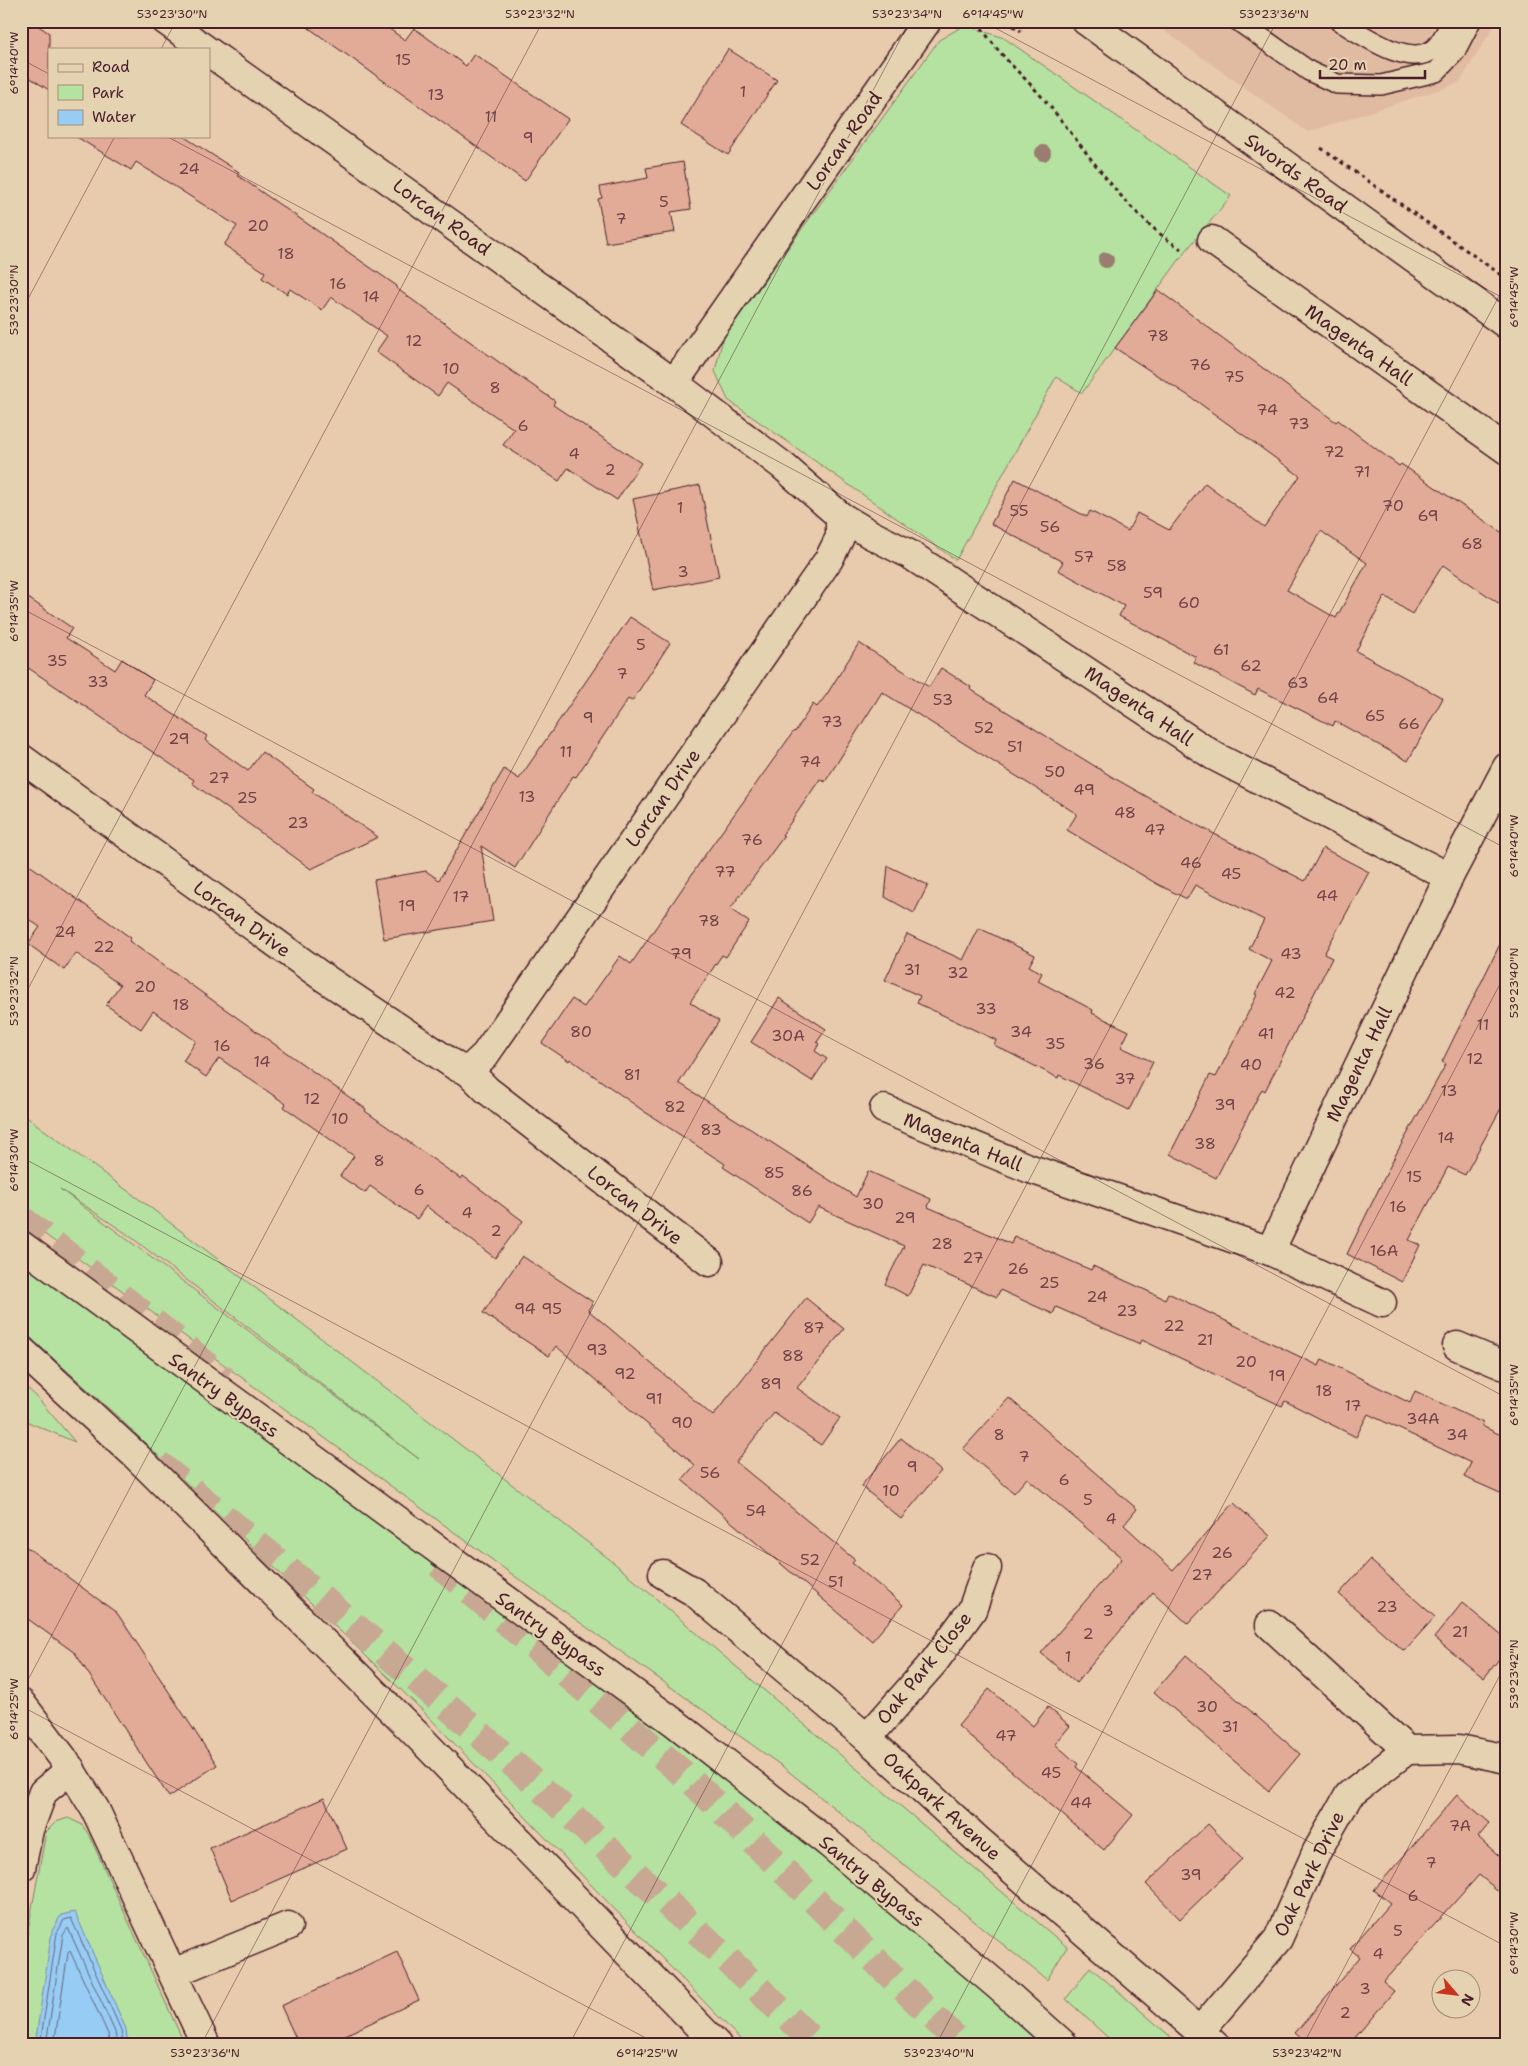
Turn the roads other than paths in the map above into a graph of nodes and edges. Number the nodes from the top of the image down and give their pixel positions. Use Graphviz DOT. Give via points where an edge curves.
graph roads {
  1 [pos="166,21"];
  2 [pos="927,21"];
  3 [pos="1086,21"];
  4 [pos="1238,21"];
  5 [pos="1339,21"];
  6 [pos="1452,21"];
  7 [pos="1471,21"];
  8 [pos="1114,32"];
  9 [pos="204,48"];
  10 [pos="210,53"];
  11 [pos="1212,240"];
  12 [pos="1507,325"];
  13 [pos="674,383"];
  14 [pos="1507,450"];
  15 [pos="840,516"];
  16 [pos="21,758"];
  17 [pos="1507,767"];
  18 [pos="1449,877"];
  19 [pos="468,1071"];
  20 [pos="884,1109"];
  21 [pos="21,1245"];
  22 [pos="1270,1251"];
  23 [pos="709,1262"];
  24 [pos="1382,1303"];
  25 [pos="1457,1346"];
  26 [pos="21,1350"];
  27 [pos="1507,1368"];
  28 [pos="987,1568"];
  29 [pos="663,1574"];
  30 [pos="1270,1624"];
  31 [pos="21,1703"];
  32 [pos="867,1738"];
  33 [pos="1408,1750"];
  34 [pos="1507,1759"];
  35 [pos="71,1770"];
  36 [pos="21,1868"];
  37 [pos="288,1926"];
  38 [pos="173,1973"];
  39 [pos="1208,2038"];
  40 [pos="206,2045"];
  41 [pos="717,2045"];
  42 [pos="1064,2045"];
  1 -- 9 [label="street"];
  2 -- 13 [label="street, Lorcan Road"];
  3 -- 8 [label="street, Swords Road"];
  4 -- 7 [label="lane" via="1309,71 1337,84 1382,85 1436,72 1454,52"];
  5 -- 6 [label="lane" via="1397,53 1412,55 1424,54 1435,48"];
  8 -- 12 [label="street, Swords Road"];
  10 -- 13 [label="street, Lorcan Road"];
  11 -- 14 [label="street, Magenta Hall"];
  13 -- 15 [label="street, Lorcan Road" via="783,466"];
  15 -- 18 [label="street, Magenta Hall" via="909,554 1214,756"];
  15 -- 19 [label="street, Lorcan Drive" via="840,537 829,559 490,1047"];
  16 -- 19 [label="street, Lorcan Drive" via="320,975 456,1067"];
  17 -- 18 [label="street, Magenta Hall"];
  18 -- 22 [label="street, Magenta Hall"];
  19 -- 23 [label="street, Lorcan Drive" via="487,1090"];
  20 -- 22 [label="street, Magenta Hall" via="1028,1168"];
  21 -- 42 [label="street, Santry Bypass" via="675,1723 827,1842"];
  22 -- 24 [label="street, Magenta Hall"];
  25 -- 27 [label="street"];
  26 -- 41 [label="street" via="134,1454 419,1737"];
  28 -- 32 [label="street, Oak Park Close" via="972,1610 934,1662"];
  29 -- 32 [label="street, Oakpark Avenue" via="694,1592"];
  30 -- 33 [label="street"];
  31 -- 35 [label="street"];
  32 -- 39 [label="street, Oakpark Avenue" via="977,1839"];
  33 -- 34 [label="street" via="1459,1749"];
  33 -- 39 [label="street, Oak Park Drive" via="1349,1795 1316,1851 1278,1939"];
  35 -- 36 [label="street" via="43,1792 29,1830"];
  35 -- 38 [label="street" via="95,1809"];
  37 -- 38 [label="street"];
  38 -- 40 [label="street"];
}
